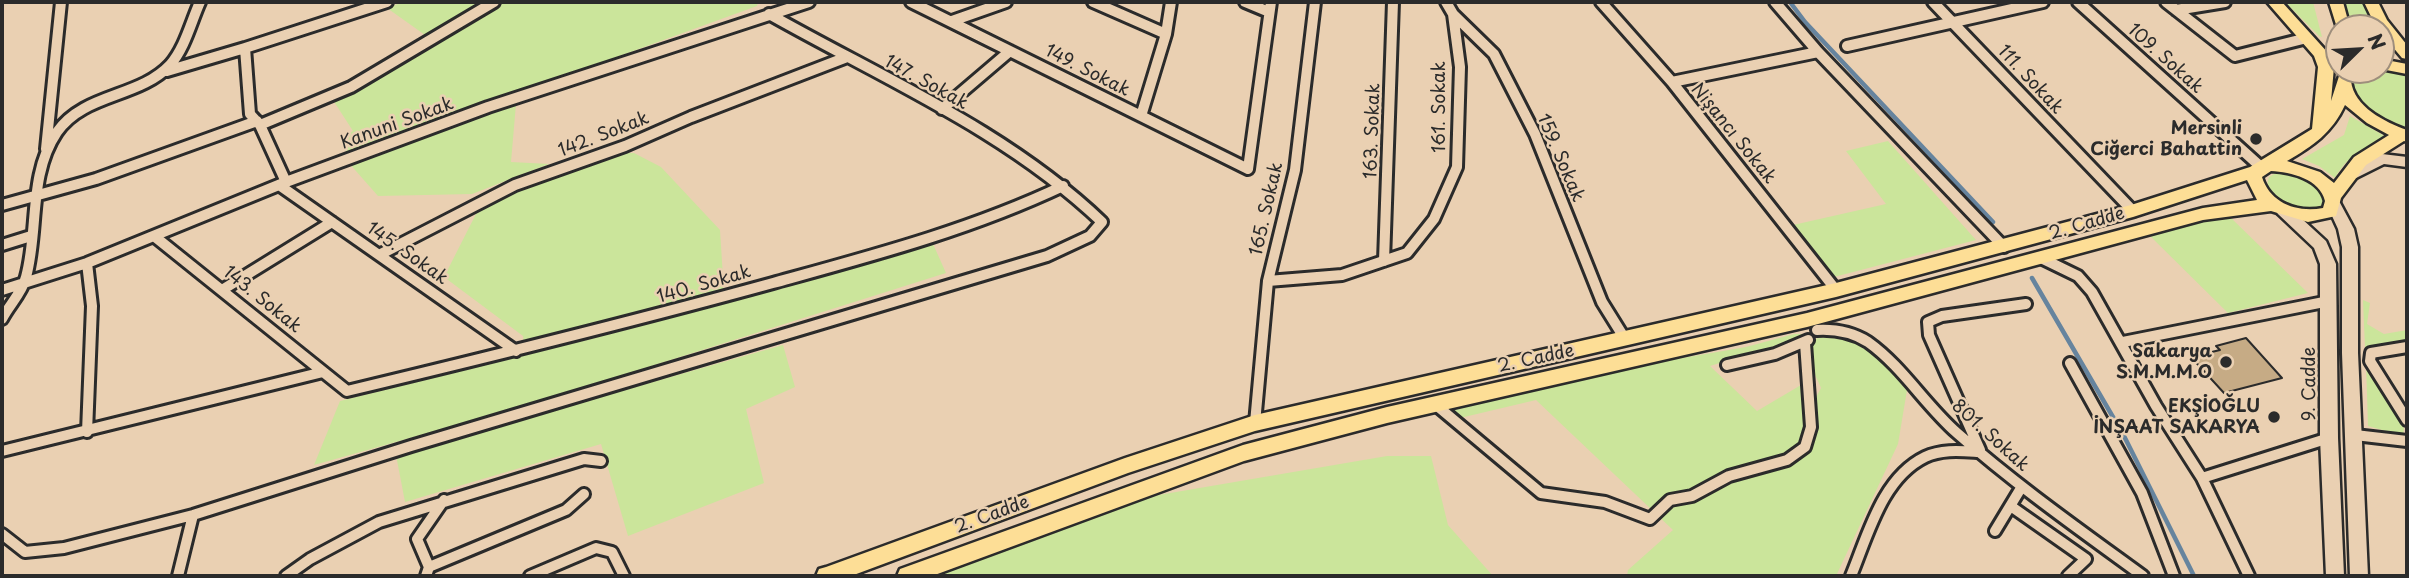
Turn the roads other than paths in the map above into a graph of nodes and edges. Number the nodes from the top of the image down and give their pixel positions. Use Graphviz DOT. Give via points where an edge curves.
graph roads {
  1 [pos="61,2"];
  2 [pos="200,2"];
  3 [pos="387,2"];
  4 [pos="495,2"];
  5 [pos="809,2"];
  6 [pos="911,2"];
  7 [pos="1006,2"];
  8 [pos="1093,2"];
  9 [pos="1171,2"];
  10 [pos="1245,2"];
  11 [pos="1315,2"];
  12 [pos="1393,2"];
  13 [pos="1446,2"];
  14 [pos="1601,2"];
  15 [pos="1774,2"];
  16 [pos="1933,2"];
  17 [pos="2043,2"];
  18 [pos="2078,2"];
  19 [pos="2166,2"];
  20 [pos="2225,2"];
  21 [pos="2274,2"];
  22 [pos="2371,2"];
  23 [pos="1270,7"];
  24 [pos="2176,10"];
  25 [pos="769,14"];
  26 [pos="1453,14"];
  27 [pos="952,21"];
  28 [pos="1953,22"];
  29 [pos="1166,34"];
  30 [pos="2306,37"];
  31 [pos="1847,46"];
  32 [pos="245,48"];
  33 [pos="1010,51"];
  34 [pos="1818,52"];
  35 [pos="2407,54"];
  36 [pos="847,57"];
  37 [pos="163,72"];
  38 [pos="1672,82"];
  39 [pos="2343,87"];
  40 [pos="942,108"];
  41 [pos="1141,116"];
  42 [pos="258,123"];
  43 [pos="2320,131"];
  44 [pos="2405,135"];
  45 [pos="46,156"];
  46 [pos="2407,162"];
  47 [pos="2262,168"];
  48 [pos="2351,174"];
  49 [pos="283,183"];
  50 [pos="1063,186"];
  51 [pos="36,196"];
  52 [pos="2334,201"];
  53 [pos="2,205"];
  54 [pos="2279,208"];
  55 [pos="2133,211"];
  56 [pos="332,222"];
  57 [pos="31,236"];
  58 [pos="154,236"];
  59 [pos="2,245"];
  60 [pos="2004,247"];
  61 [pos="379,255"];
  62 [pos="2041,258"];
  63 [pos="1384,261"];
  64 [pos="86,264"];
  65 [pos="1268,281"];
  66 [pos="25,282"];
  67 [pos="2,290"];
  68 [pos="222,290"];
  69 [pos="1836,290"];
  70 [pos="2329,301"];
  71 [pos="2026,304"];
  72 [pos="2,319"];
  73 [pos="1812,325"];
  74 [pos="1625,339"];
  75 [pos="2123,342"];
  76 [pos="1805,343"];
  77 [pos="2407,347"];
  78 [pos="516,351"];
  79 [pos="2070,363"];
  80 [pos="1727,365"];
  81 [pos="323,372"];
  82 [pos="347,391"];
  83 [pos="1437,405"];
  84 [pos="2407,420"];
  85 [pos="1255,423"];
  86 [pos="87,432"];
  87 [pos="2355,435"];
  88 [pos="2329,438"];
  89 [pos="2407,441"];
  90 [pos="2,451"];
  91 [pos="1982,452"];
  92 [pos="601,461"];
  93 [pos="2202,478"];
  94 [pos="2021,488"];
  95 [pos="584,494"];
  96 [pos="444,500"];
  97 [pos="2012,507"];
  98 [pos="193,515"];
  99 [pos="1995,531"];
  100 [pos="2,534"];
  101 [pos="428,572"];
  102 [pos="178,576"];
  103 [pos="286,576"];
  104 [pos="530,576"];
  105 [pos="624,576"];
  106 [pos="826,576"];
  107 [pos="907,576"];
  108 [pos="1851,576"];
  109 [pos="2068,576"];
  110 [pos="2143,576"];
  111 [pos="2174,576"];
  112 [pos="2249,576"];
  113 [pos="2335,576"];
  114 [pos="2359,576"];
  1 -- 45 [label="street"];
  2 -- 37 [label="street" via="173,63"];
  3 -- 32 [label="street"];
  4 -- 42 [label="street" via="328,97"];
  5 -- 25 [label="street, Kanuni Sokak"];
  6 -- 27 [label="street, 149. Sokak"];
  7 -- 27 [label="street"];
  8 -- 29 [label="street"];
  9 -- 29 [label="street"];
  10 -- 23 [label="street"];
  11 -- 65 [label="street, 165. Sokak" via="1295,170"];
  12 -- 63 [label="street, 163. Sokak"];
  13 -- 26 [label="street, 159. Sokak"];
  14 -- 38 [label="street, Nişancı Sokak"];
  15 -- 34 [label="street"];
  16 -- 28 [label="street, 111. Sokak"];
  17 -- 28 [label="street"];
  18 -- 47 [label="street, 109. Sokak"];
  19 -- 24 [label="street"];
  20 -- 24 [label="street"];
  21 -- 30 [label="main road"];
  22 -- 35 [label="main road" via="2380,22"];
  23 -- 41 [label="street, 149. Sokak" via="1248,169"];
  24 -- 30 [label="street" via="2235,57"];
  25 -- 36 [label="street, 147. Sokak"];
  25 -- 49 [label="street, Kanuni Sokak" via="488,107"];
  26 -- 63 [label="street, 161. Sokak" via="1460,66 1457,167 1434,219 1407,253"];
  26 -- 74 [label="street, 159. Sokak" via="1494,54 1535,134 1602,302"];
  27 -- 33 [label="street, 149. Sokak"];
  28 -- 31 [label="street"];
  28 -- 55 [label="street, 111. Sokak"];
  29 -- 41 [label="street"];
  30 -- 43 [label="main road" via="2326,66"];
  32 -- 37 [label="street"];
  32 -- 42 [label="street" via="250,114"];
  33 -- 40 [label="street"];
  33 -- 41 [label="street, 149. Sokak"];
  34 -- 38 [label="street"];
  34 -- 60 [label="street"];
  36 -- 40 [label="street, 147. Sokak"];
  36 -- 61 [label="street, 142. Sokak" via="515,185"];
  37 -- 45 [label="street" via="69,118"];
  38 -- 69 [label="street, Nişancı Sokak"];
  39 -- 43 [label="main road" via="2335,113"];
  39 -- 44 [label="main road" via="2363,113"];
  40 -- 50 [label="street, 147. Sokak"];
  42 -- 49 [label="street"];
  42 -- 51 [label="street"];
  43 -- 47 [label="main road"];
  44 -- 48 [label="main road" via="2360,161"];
  45 -- 51 [label="street"];
  46 -- 48 [label="main road" via="2382,159"];
  47 -- 52 [label="main road" via="2294,167 2307,172 2328,188"];
  47 -- 54 [label="main road" via="2255,184"];
  47 -- 55 [label="main road, 2. Cadde"];
  48 -- 52 [label="main road"];
  49 -- 56 [label="street, 145. Sokak"];
  49 -- 58 [label="street, Kanuni Sokak"];
  50 -- 78 [label="street, 140. Sokak" via="903,247"];
  50 -- 98 [label="street, 147. Sokak" via="1102,222 1090,236 1047,256"];
  51 -- 53 [label="street"];
  51 -- 57 [label="street"];
  52 -- 54 [label="main road, 2. Cadde" via="2330,212 2310,217"];
  52 -- 87 [label="main road" via="2350,247"];
  54 -- 62 [label="main road, 2. Cadde" via="2254,205 2203,214"];
  54 -- 70 [label="main road, 9. Cadde" via="2320,245 2328,264"];
  55 -- 60 [label="main road, 2. Cadde"];
  56 -- 61 [label="street, 145. Sokak"];
  56 -- 68 [label="street"];
  57 -- 59 [label="street"];
  57 -- 66 [label="street"];
  58 -- 64 [label="street, Kanuni Sokak"];
  58 -- 68 [label="street, 143. Sokak"];
  60 -- 69 [label="main road, 2. Cadde"];
  61 -- 78 [label="street, 145. Sokak"];
  62 -- 73 [label="main road, 2. Cadde"];
  62 -- 75 [label="street" via="2078,276"];
  63 -- 65 [label="street, 161. Sokak" via="1342,275"];
  64 -- 66 [label="street, Kanuni Sokak"];
  64 -- 86 [label="street" via="92,306"];
  65 -- 85 [label="street, 165. Sokak"];
  66 -- 67 [label="street, Kanuni Sokak"];
  66 -- 72 [label="street"];
  68 -- 81 [label="street, 143. Sokak"];
  69 -- 74 [label="main road, 2. Cadde"];
  70 -- 75 [label="street"];
  70 -- 88 [label="main road, 9. Cadde"];
  71 -- 91 [label="street" via="1928,322 1928,335"];
  73 -- 76 [label="street"];
  73 -- 83 [label="main road, 2. Cadde"];
  73 -- 91 [label="street, 801. Sokak" via="1845,330 1872,347 1955,432"];
  74 -- 85 [label="main road, 2. Cadde"];
  75 -- 93 [label="street"];
  76 -- 80 [label="street"];
  76 -- 83 [label="street" via="1811,427 1805,447 1787,460 1670,500 1650,519 1599,500 1541,493"];
  77 -- 84 [label="street" via="2371,354 2370,361"];
  78 -- 82 [label="street, 140. Sokak"];
  79 -- 111 [label="street" via="2150,508"];
  81 -- 82 [label="street, 143. Sokak"];
  81 -- 86 [label="street"];
  83 -- 107 [label="main road, 2. Cadde" via="1243,453"];
  85 -- 106 [label="main road, 2. Cadde"];
  86 -- 90 [label="street"];
  87 -- 89 [label="street"];
  87 -- 114 [label="main road"];
  88 -- 93 [label="street"];
  88 -- 113 [label="main road, 9. Cadde"];
  91 -- 94 [label="street, 801. Sokak"];
  91 -- 108 [label="street" via="1962,449 1923,458 1896,476"];
  92 -- 96 [label="street" via="583,459"];
  93 -- 112 [label="street"];
  94 -- 97 [label="street"];
  94 -- 110 [label="street, 801. Sokak"];
  95 -- 101 [label="street" via="566,510"];
  96 -- 101 [label="street" via="417,539"];
  96 -- 103 [label="street" via="379,522"];
  97 -- 99 [label="street"];
  97 -- 109 [label="street" via="2086,559"];
  98 -- 100 [label="street" via="64,548 25,552"];
  98 -- 102 [label="street"];
  104 -- 105 [label="street" via="596,548 612,552"];
}
